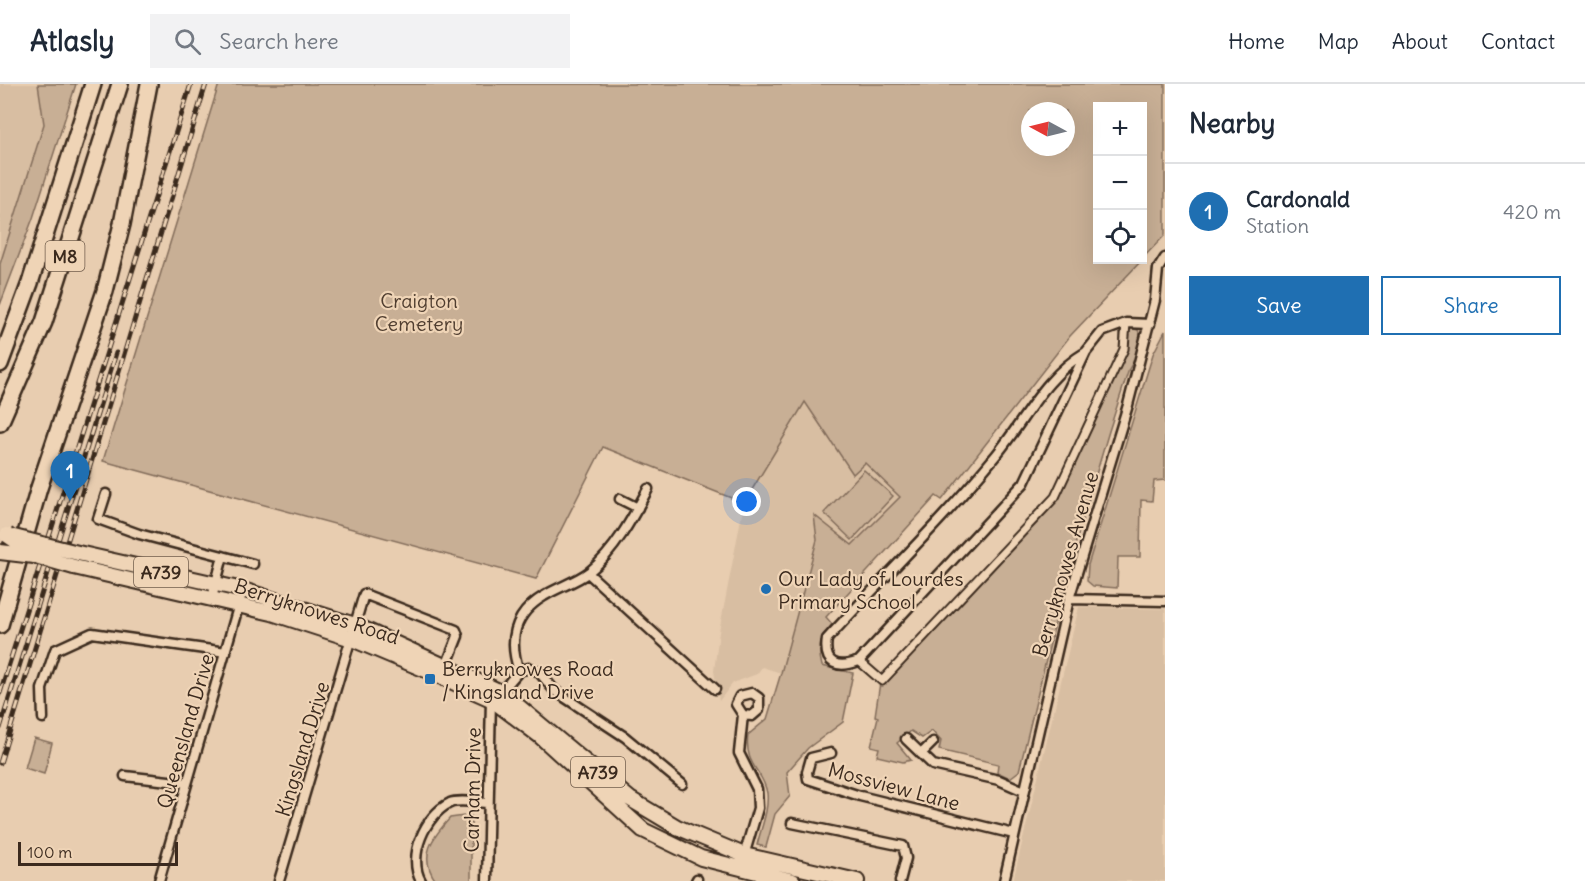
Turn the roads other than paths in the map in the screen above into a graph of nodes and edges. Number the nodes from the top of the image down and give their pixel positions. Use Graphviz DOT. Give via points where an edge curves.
graph roads {
  1 [pos="93,84"];
  2 [pos="120,84"];
  3 [pos="149,84"];
  4 [pos="1165,258"];
  5 [pos="1126,323"];
  6 [pos="1150,324"];
  7 [pos="9,344"];
  8 [pos="1086,352"];
  9 [pos="0,358"];
  10 [pos="0,364"];
  11 [pos="0,423"];
  12 [pos="648,489"];
  13 [pos="106,494"];
  14 [pos="620,499"];
  15 [pos="638,508"];
  16 [pos="2,536"];
  17 [pos="0,552"];
  18 [pos="223,556"];
  19 [pos="39,557"];
  20 [pos="253,564"];
  21 [pos="588,573"];
  22 [pos="243,590"];
  23 [pos="214,591"];
  24 [pos="1069,599"];
  25 [pos="1165,601"];
  26 [pos="240,605"];
  27 [pos="0,625"];
  28 [pos="354,632"];
  29 [pos="226,652"];
  30 [pos="859,661"];
  31 [pos="519,671"];
  32 [pos="444,672"];
  33 [pos="715,689"];
  34 [pos="496,696"];
  35 [pos="743,715"];
  36 [pos="43,718"];
  37 [pos="906,739"];
  38 [pos="933,742"];
  39 [pos="831,753"];
  40 [pos="921,754"];
  41 [pos="125,776"];
  42 [pos="186,783"];
  43 [pos="682,784"];
  44 [pos="1024,791"];
  45 [pos="488,803"];
  46 [pos="792,822"];
  47 [pos="1014,834"];
  48 [pos="742,862"];
  49 [pos="159,881"];
  50 [pos="279,881"];
  51 [pos="421,881"];
  52 [pos="487,881"];
  53 [pos="793,881"];
  54 [pos="857,881"];
  55 [pos="900,881"];
  56 [pos="1004,881"];
  1 -- 7 [label="highway, M8"];
  2 -- 11 [label="highway, M8" via="44,322"];
  3 -- 27 [label="highway" via="105,291 35,499"];
  4 -- 6 [label="street, Berryknowes Avenue" via="1158,269"];
  5 -- 6 [label="street"];
  5 -- 8 [label="street" via="1102,332"];
  5 -- 30 [label="street" via="1124,349 1055,497 882,681"];
  6 -- 24 [label="street, Berryknowes Avenue"];
  7 -- 9 [label="highway"];
  7 -- 10 [label="highway, M8"];
  8 -- 30 [label="street" via="1024,483"];
  8 -- 30 [label="street" via="1064,365 1049,381 996,454 827,639 826,656 830,661 846,666"];
  12 -- 15 [label="street"];
  13 -- 18 [label="street, Berryknowes Road" via="98,519"];
  14 -- 15 [label="street"];
  15 -- 21 [label="street"];
  16 -- 19 [label="main road, Berryknowes Road / A739, bridge"];
  16 -- 23 [label="main road, Berryknowes Road / A739, bridge"];
  17 -- 19 [label="main road, bridge"];
  18 -- 20 [label="street, Berryknowes Road"];
  18 -- 23 [label="street, Berryknowes Road"];
  19 -- 23 [label="main road, Berryknowes Road / A739, bridge" via="74,567"];
  21 -- 31 [label="street" via="543,596 524,612 513,636 512,651"];
  21 -- 33 [label="street"];
  22 -- 23 [label="main road, Berryknowes Road / A739"];
  22 -- 26 [label="street, Queensland Drive"];
  22 -- 28 [label="main road, Berryknowes Road / A739"];
  23 -- 26 [label="main road, Berryknowes Road / A739"];
  24 -- 25 [label="street"];
  24 -- 44 [label="street, Berryknowes Avenue"];
  26 -- 28 [label="main road, Berryknowes Road / A739"];
  26 -- 29 [label="street, Queensland Drive"];
  28 -- 32 [label="main road, Berryknowes Road / A739"];
  28 -- 32 [label="street, Berryknowes Road" via="364,594 456,630 458,636"];
  28 -- 50 [label="street, Kingsland Drive"];
  29 -- 36 [label="street" via="92,633 55,650 42,689"];
  29 -- 42 [label="street, Queensland Drive"];
  31 -- 34 [label="street"];
  31 -- 43 [label="street" via="538,671 555,691 625,737"];
  32 -- 34 [label="main road, Berryknowes Road / A739"];
  34 -- 45 [label="street, Carham Drive"];
  34 -- 48 [label="main road, Berryknowes Road / A739" via="630,799"];
  34 -- 48 [label="main road, Berryknowes Road / A739" via="643,830 701,858"];
  35 -- 48 [label="street" via="739,753 757,789 758,808"];
  37 -- 40 [label="street"];
  38 -- 40 [label="street"];
  39 -- 47 [label="street, Mossview Lane" via="811,759 808,780"];
  40 -- 44 [label="street" via="933,765 999,780"];
  41 -- 42 [label="street"];
  42 -- 49 [label="street, Queensland Drive"];
  44 -- 47 [label="street, Berryknowes Avenue"];
  45 -- 51 [label="street" via="451,803 433,817 416,849"];
  45 -- 52 [label="street, Carham Drive"];
  46 -- 55 [label="street" via="903,846 906,858"];
  47 -- 56 [label="street, Berryknowes Avenue"];
  48 -- 53 [label="main road, Berryknowes Road / A739"];
  48 -- 54 [label="main road, Berryknowes Road / A739"];
}
